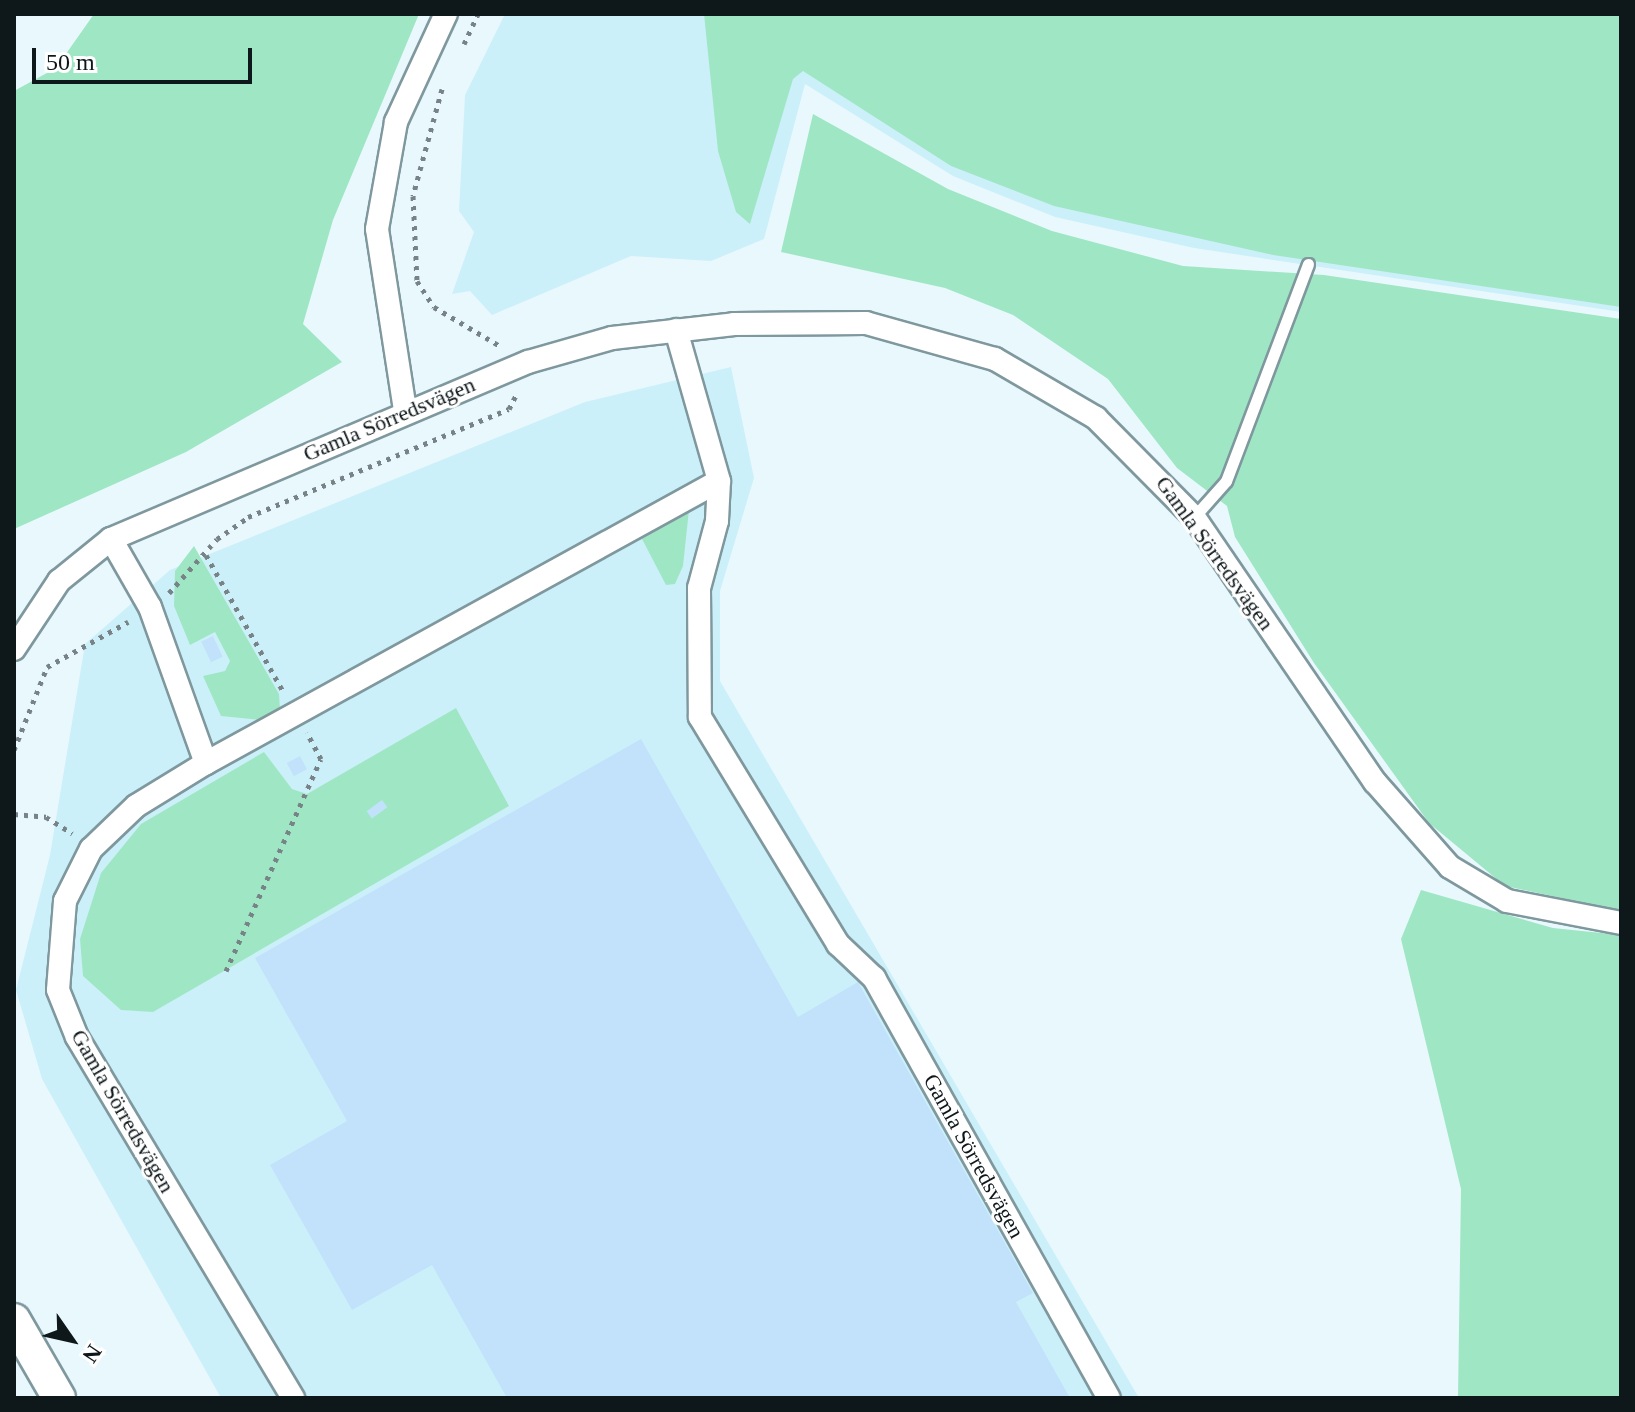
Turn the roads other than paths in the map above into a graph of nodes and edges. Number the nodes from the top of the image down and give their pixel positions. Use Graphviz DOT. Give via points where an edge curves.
graph roads {
  1 [pos="446,14"];
  2 [pos="1308,264"];
  3 [pos="676,330"];
  4 [pos="405,410"];
  5 [pos="719,481"];
  6 [pos="1194,517"];
  7 [pos="111,539"];
  8 [pos="14,649"];
  9 [pos="206,763"];
  10 [pos="1621,923"];
  11 [pos="14,1320"];
  12 [pos="59,1398"];
  13 [pos="293,1398"];
  14 [pos="1109,1398"];
  1 -- 4 [label="street" via="396,122 377,229"];
  2 -- 6 [label="lane" via="1226,481"];
  3 -- 4 [label="street, Gamla Sörredsvägen" via="612,338"];
  3 -- 5 [label="street, Gamla Sörredsvägen"];
  3 -- 6 [label="street, Gamla Sörredsvägen" via="828,320 970,350 1085,409"];
  4 -- 7 [label="street, Gamla Sörredsvägen"];
  5 -- 9 [label="street, Gamla Sörredsvägen"];
  5 -- 14 [label="street, Gamla Sörredsvägen" via="698,600 700,717 838,944 874,978"];
  6 -- 10 [label="street, Gamla Sörredsvägen" via="1375,782 1450,867 1507,901"];
  7 -- 8 [label="street, Gamla Sörredsvägen" via="59,581"];
  7 -- 9 [label="street" via="150,607"];
  9 -- 13 [label="street, Gamla Sörredsvägen" via="136,806 91,849 65,901 58,990 77,1037"];
  11 -- 12 [label="street"];
}
